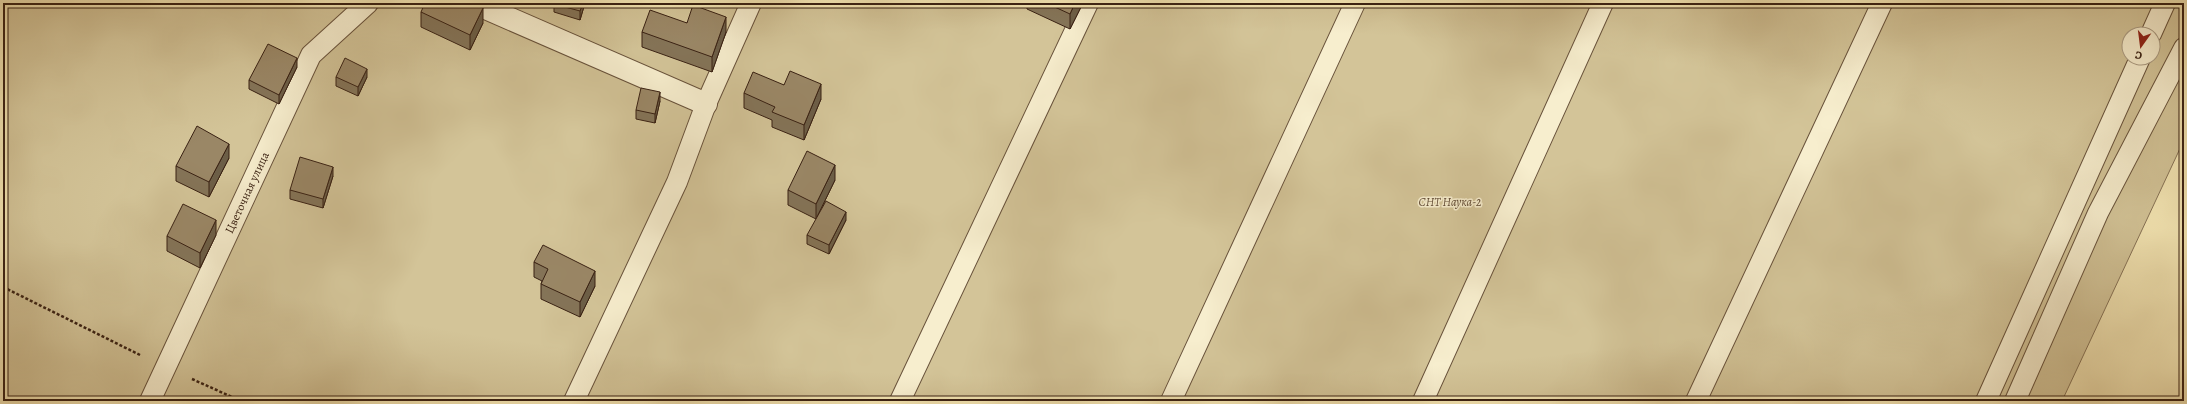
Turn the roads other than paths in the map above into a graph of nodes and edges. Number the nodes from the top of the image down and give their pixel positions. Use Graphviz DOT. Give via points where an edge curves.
graph roads {
  1 [pos="368,3"];
  2 [pos="474,3"];
  3 [pos="751,3"];
  4 [pos="1088,3"];
  5 [pos="1355,3"];
  6 [pos="1603,3"];
  7 [pos="1882,3"];
  8 [pos="2165,3"];
  9 [pos="2155,26"];
  10 [pos="2184,48"];
  11 [pos="2136,66"];
  12 [pos="706,104"];
  13 [pos="150,401"];
  14 [pos="574,401"];
  15 [pos="900,401"];
  16 [pos="1171,401"];
  17 [pos="1423,401"];
  18 [pos="1696,401"];
  19 [pos="1986,401"];
  20 [pos="2015,401"];
  1 -- 13 [label="lane, Цветочная улица" via="310,55"];
  2 -- 12 [label="street"];
  3 -- 12 [label="lane"];
  4 -- 15 [label="lane"];
  5 -- 16 [label="lane"];
  6 -- 17 [label="lane"];
  7 -- 18 [label="lane"];
  8 -- 9 [label="lane"];
  10 -- 20 [label="lane" via="2098,213"];
  11 -- 19 [label="lane"];
  12 -- 14 [label="lane" via="677,182"];
}
